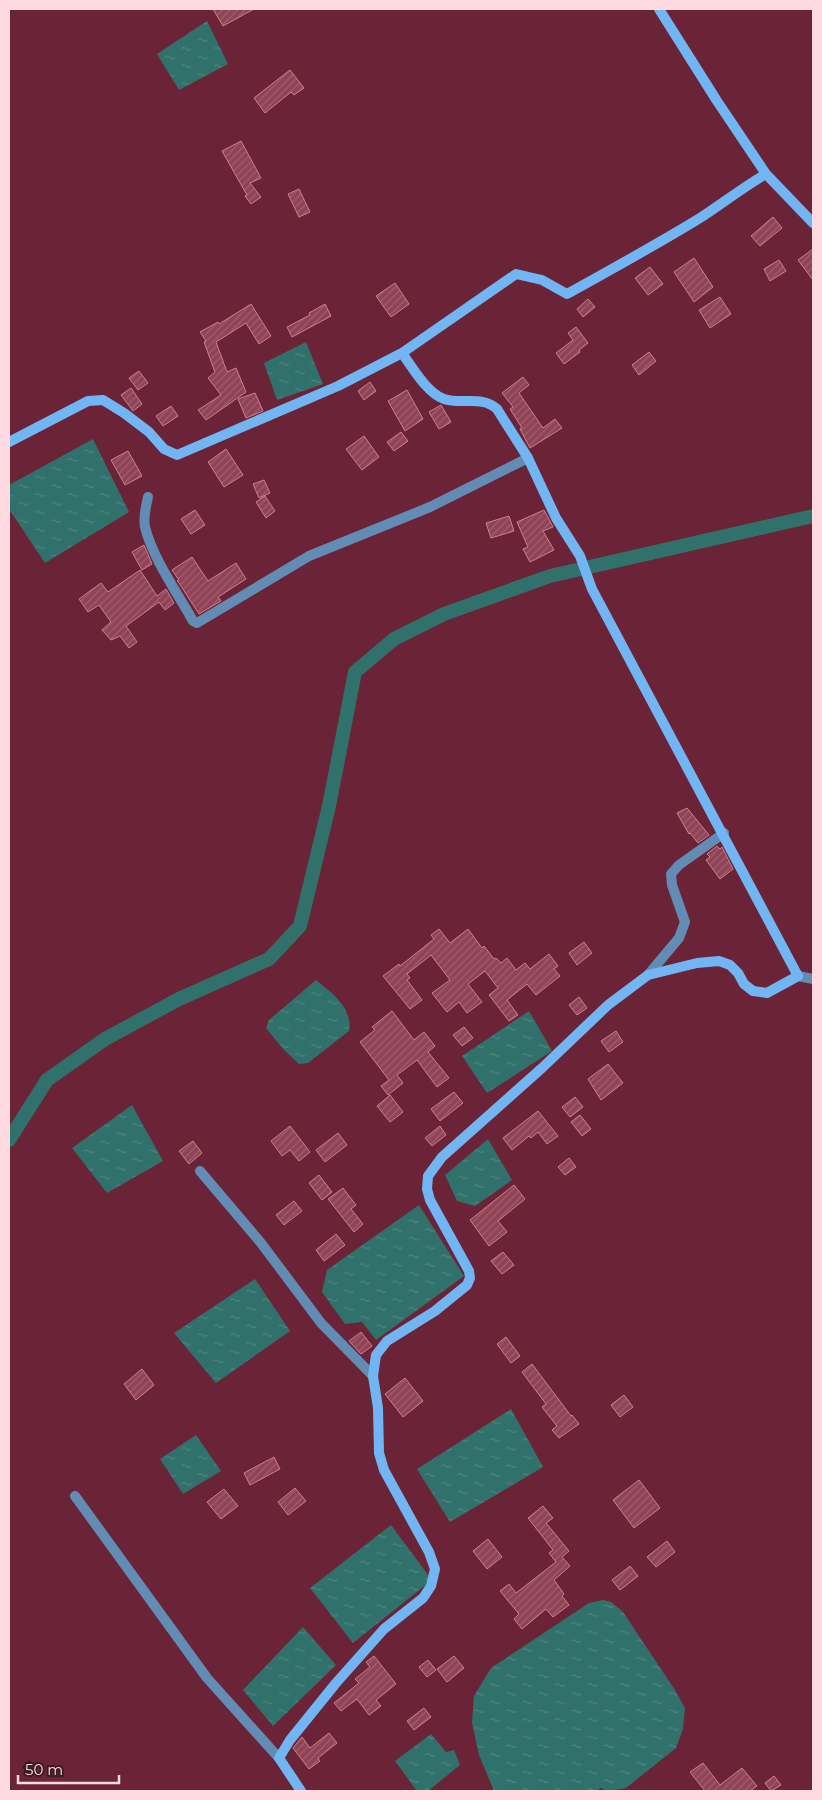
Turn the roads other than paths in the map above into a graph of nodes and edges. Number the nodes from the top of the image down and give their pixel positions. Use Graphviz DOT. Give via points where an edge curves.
graph roads {
  1 [pos="659,9"];
  2 [pos="766,174"];
  3 [pos="813,223"];
  4 [pos="402,353"];
  5 [pos="9,442"];
  6 [pos="528,458"];
  7 [pos="148,496"];
  8 [pos="724,833"];
  9 [pos="648,975"];
  10 [pos="798,976"];
  11 [pos="813,980"];
  12 [pos="200,1171"];
  13 [pos="373,1376"];
  14 [pos="75,1496"];
  15 [pos="279,1758"];
  16 [pos="301,1791"];
  1 -- 2 [label="main road"];
  2 -- 3 [label="main road"];
  2 -- 4 [label="main road" via="632,259 567,294 542,280 516,274"];
  4 -- 5 [label="main road" via="338,386 177,455 164,449 149,432 103,400 88,401"];
  4 -- 6 [label="main road" via="418,377 442,399 490,403"];
  6 -- 7 [label="street" via="430,507 309,556 197,623 150,541 144,516"];
  6 -- 8 [label="main road" via="556,518 580,556 592,589"];
  8 -- 9 [label="street" via="671,874 685,922 678,938"];
  8 -- 10 [label="main road"];
  9 -- 10 [label="main road" via="698,962 719,961 730,965 752,991 767,993"];
  9 -- 13 [label="main road" via="608,1005 442,1157 428,1176 427,1189 470,1278 467,1285 435,1311 387,1342 376,1355"];
  10 -- 11 [label="street"];
  12 -- 13 [label="street" via="261,1243 321,1323"];
  13 -- 15 [label="main road" via="379,1452 384,1470 418,1530 435,1570 431,1586 423,1598 384,1629 336,1683"];
  14 -- 15 [label="street" via="207,1678"];
  15 -- 16 [label="main road"];
}
